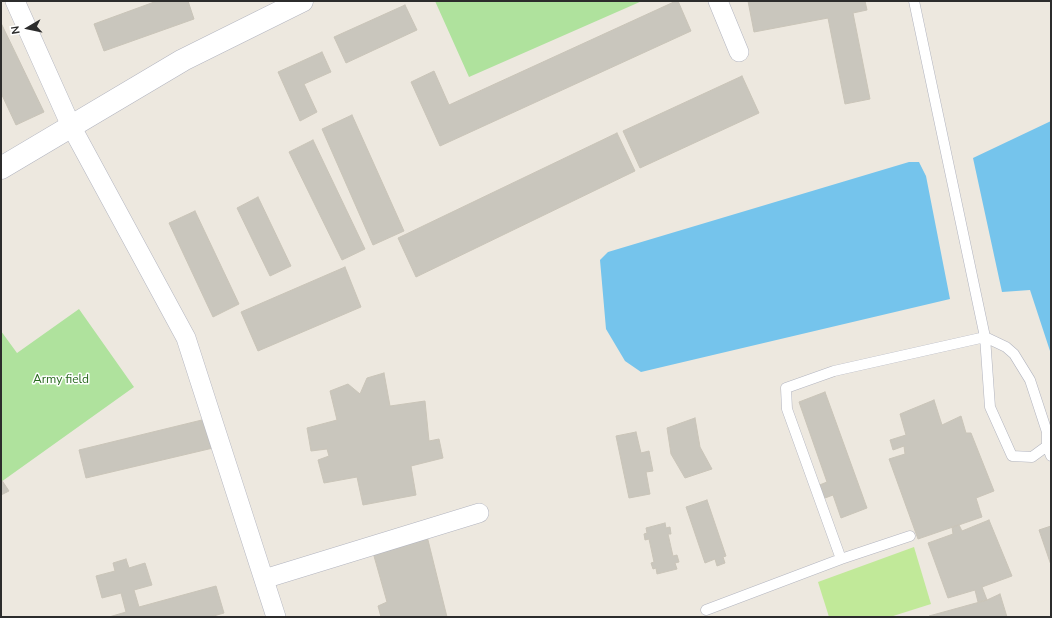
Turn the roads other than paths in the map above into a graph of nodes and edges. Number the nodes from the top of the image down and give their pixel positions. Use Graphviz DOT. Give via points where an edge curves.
graph roads {
  1 [pos="15,1"];
  2 [pos="302,1"];
  3 [pos="718,1"];
  4 [pos="914,1"];
  5 [pos="739,52"];
  6 [pos="71,126"];
  7 [pos="1,168"];
  8 [pos="985,337"];
  9 [pos="1049,451"];
  10 [pos="479,513"];
  11 [pos="910,536"];
  12 [pos="841,559"];
  13 [pos="264,579"];
  14 [pos="706,610"];
  15 [pos="276,617"];
  1 -- 6 [label="street"];
  2 -- 6 [label="street" via="183,60"];
  3 -- 5 [label="street"];
  4 -- 8 [label="lane"];
  6 -- 7 [label="street"];
  6 -- 13 [label="street" via="186,338"];
  8 -- 9 [label="lane" via="1014,354 1030,380 1047,432"];
  8 -- 9 [label="lane" via="990,407 1012,456 1032,457"];
  8 -- 12 [label="lane" via="834,371 786,388 787,409"];
  10 -- 13 [label="street"];
  11 -- 12 [label="lane"];
  12 -- 14 [label="lane"];
  13 -- 15 [label="street"];
}
